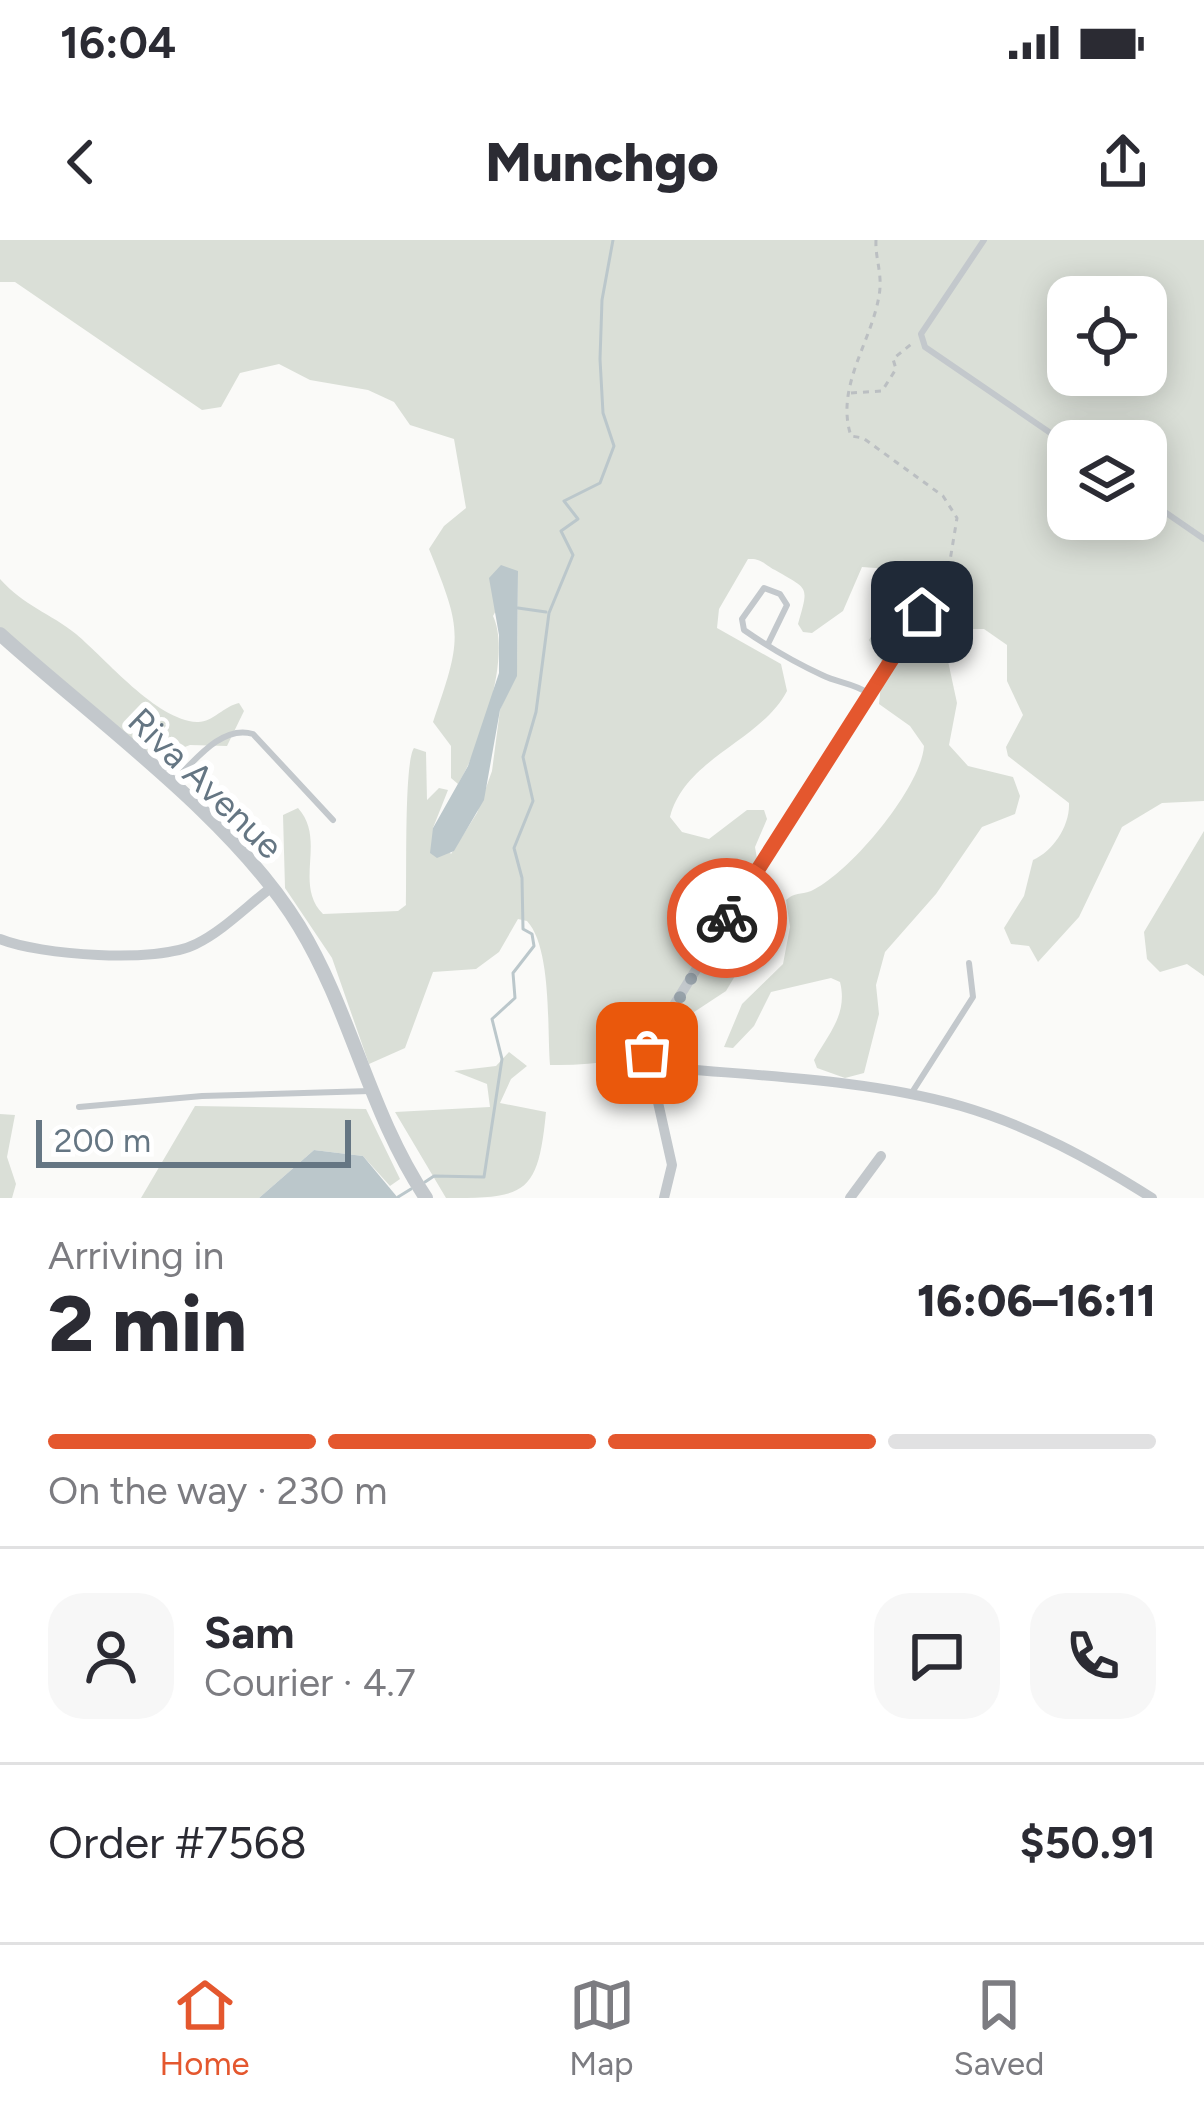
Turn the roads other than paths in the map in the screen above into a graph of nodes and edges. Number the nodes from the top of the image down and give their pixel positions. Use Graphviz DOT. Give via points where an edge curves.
graph roads {
  1 [pos="984,240"];
  2 [pos="1047,430"];
  3 [pos="1167,513"];
  4 [pos="1204,539"];
  5 [pos="944,580"];
  6 [pos="0,634"];
  7 [pos="768,644"];
  8 [pos="879,676"];
  9 [pos="868,693"];
  10 [pos="170,786"];
  11 [pos="333,820"];
  12 [pos="272,887"];
  13 [pos="0,939"];
  14 [pos="969,963"];
  15 [pos="650,1066"];
  16 [pos="370,1091"];
  17 [pos="909,1097"];
  18 [pos="79,1107"];
  19 [pos="881,1156"];
  20 [pos="420,1190"];
  21 [pos="664,1198"];
  22 [pos="850,1198"];
  23 [pos="1152,1198"];
  1 -- 2 [label="lane" via="921,334"];
  3 -- 4 [label="lane"];
  5 -- 8 [label="lane"];
  6 -- 10 [label="street, Riva Avenue"];
  7 -- 7 [label="lane" via="742,622 764,588 787,605"];
  7 -- 9 [label="lane"];
  8 -- 9 [label="street"];
  9 -- 15 [label="street" via="684,985 651,1042"];
  10 -- 11 [label="lane" via="223,736 242,731"];
  10 -- 12 [label="street, Riva Avenue"];
  12 -- 13 [label="street" via="196,944 167,953 29,951"];
  12 -- 16 [label="street, Riva Avenue" via="327,975"];
  14 -- 17 [label="lane" via="973,997"];
  15 -- 17 [label="street"];
  15 -- 21 [label="street" via="671,1165"];
  16 -- 18 [label="lane"];
  16 -- 20 [label="street, Riva Avenue"];
  17 -- 23 [label="street" via="961,1106 1079,1152"];
  19 -- 22 [label="street"];
}
